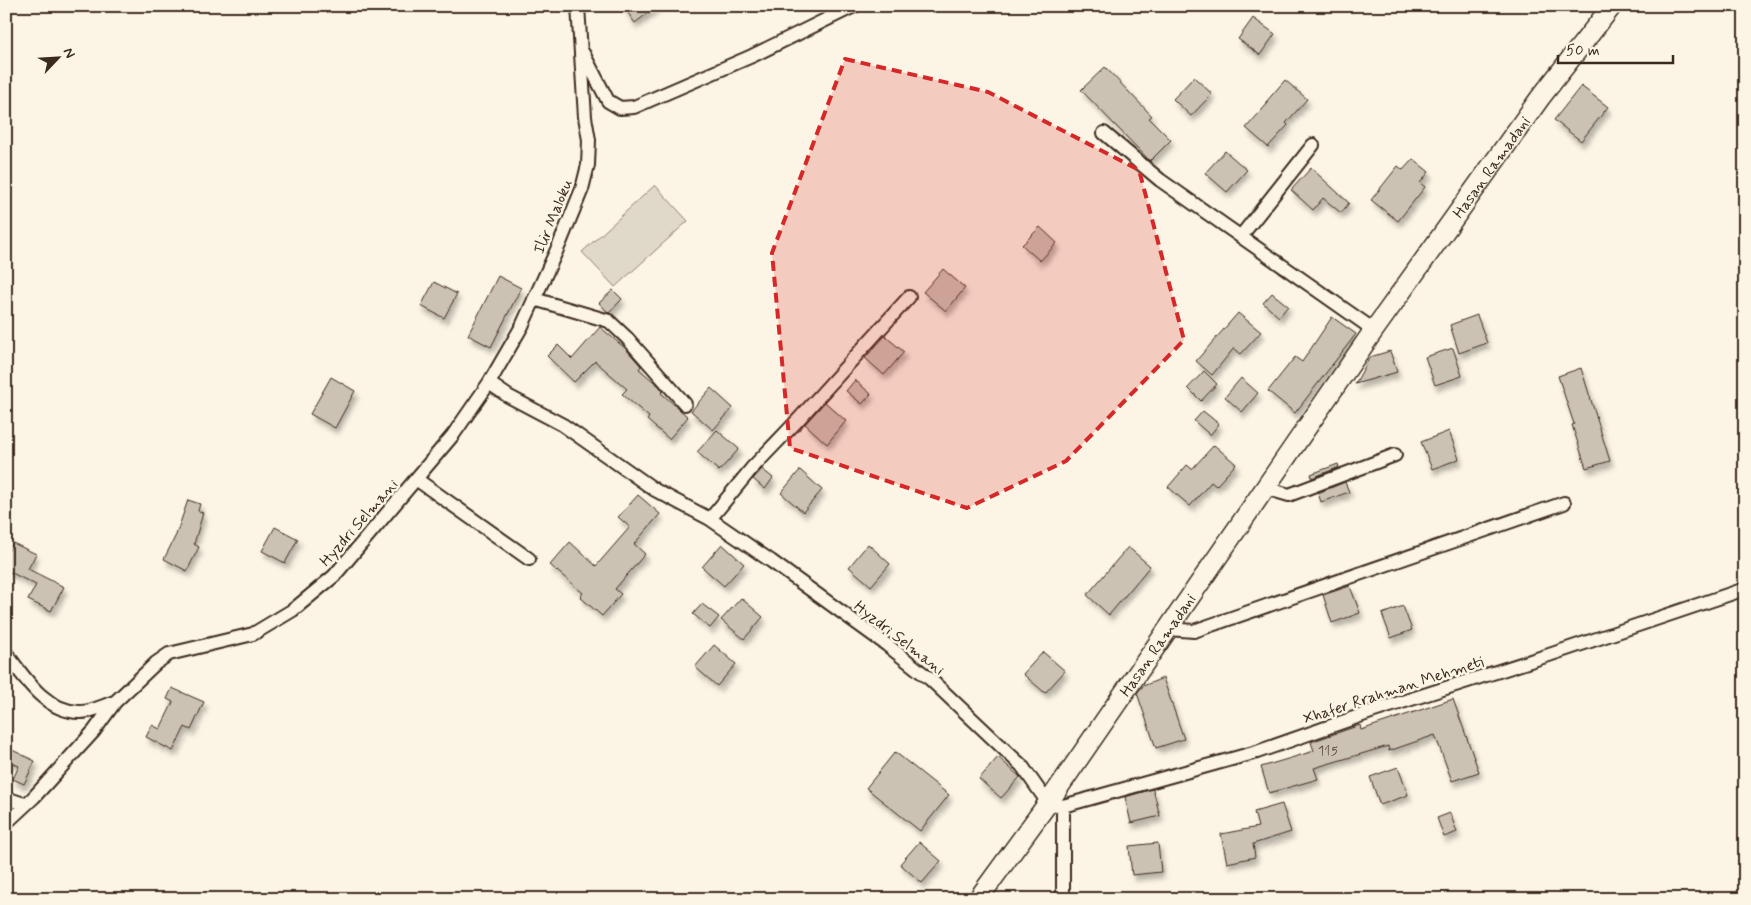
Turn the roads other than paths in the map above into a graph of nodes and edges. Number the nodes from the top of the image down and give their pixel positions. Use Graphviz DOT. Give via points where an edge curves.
graph roads {
  1 [pos="578,6"];
  2 [pos="854,6"];
  3 [pos="1612,6"];
  4 [pos="580,48"];
  5 [pos="1104,133"];
  6 [pos="1313,145"];
  7 [pos="1240,236"];
  8 [pos="909,297"];
  9 [pos="534,299"];
  10 [pos="1374,330"];
  11 [pos="489,383"];
  12 [pos="685,404"];
  13 [pos="1395,455"];
  14 [pos="416,479"];
  15 [pos="1266,488"];
  16 [pos="1564,503"];
  17 [pos="710,520"];
  18 [pos="529,559"];
  19 [pos="1745,589"];
  20 [pos="1168,629"];
  21 [pos="6,653"];
  22 [pos="115,702"];
  23 [pos="6,798"];
  24 [pos="24,804"];
  25 [pos="1056,804"];
  26 [pos="6,823"];
  27 [pos="978,899"];
  28 [pos="1063,899"];
  1 -- 4 [label="street, Ilir Maloku"];
  2 -- 4 [label="street, Ilir Maloku" via="752,56 634,107 620,108 608,101"];
  3 -- 10 [label="main road, Hasan Ramadani" via="1540,98"];
  4 -- 9 [label="street, Ilir Maloku" via="589,140 588,165 572,217"];
  5 -- 7 [label="street" via="1160,180"];
  6 -- 7 [label="street"];
  7 -- 10 [label="street"];
  8 -- 17 [label="street" via="752,468"];
  9 -- 11 [label="street, Ilir Maloku"];
  9 -- 12 [label="street" via="609,321"];
  10 -- 15 [label="main road, Hasan Ramadani"];
  11 -- 14 [label="street, Hyzdri Selmani" via="453,435"];
  11 -- 17 [label="street, Hyzdri Selmani" via="563,425 655,490"];
  13 -- 15 [label="street" via="1289,495"];
  14 -- 18 [label="street"];
  14 -- 22 [label="street, Hyzdri Selmani" via="334,576 293,610 253,634 169,654"];
  15 -- 20 [label="main road, Hasan Ramadani"];
  16 -- 20 [label="street" via="1194,630"];
  17 -- 25 [label="street, Hyzdri Selmani" via="772,561 930,679 1022,766"];
  19 -- 25 [label="street, Xhafer Rrahman Mehmeti" via="1257,752"];
  20 -- 25 [label="main road, Hasan Ramadani"];
  21 -- 22 [label="street" via="28,683 61,708 81,712"];
  22 -- 24 [label="street, Hyzdri Selmani" via="94,731"];
  23 -- 24 [label="street"];
  24 -- 26 [label="street, Hyzdri Selmani"];
  25 -- 27 [label="main road, Hasan Ramadani"];
  25 -- 28 [label="street"];
}
